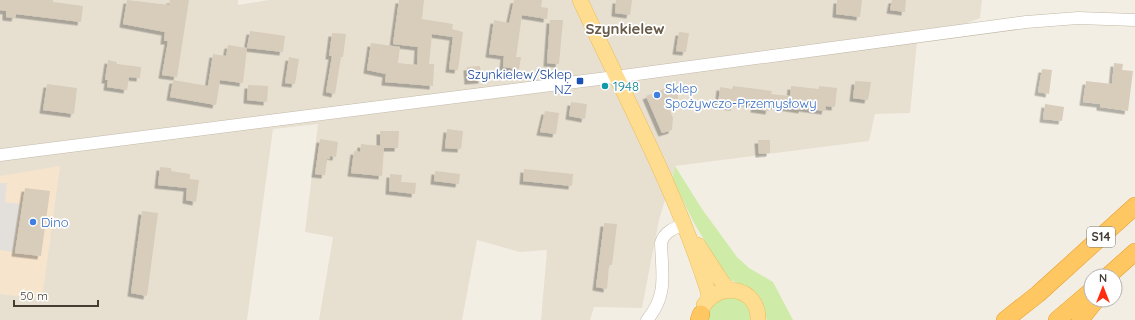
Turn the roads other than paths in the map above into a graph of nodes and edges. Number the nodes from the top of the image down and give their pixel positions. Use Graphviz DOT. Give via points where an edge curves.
graph roads {
  1 [pos="580,0"];
  2 [pos="1135,20"];
  3 [pos="615,77"];
  4 [pos="0,155"];
  5 [pos="1135,206"];
  6 [pos="686,227"];
  7 [pos="1135,252"];
  8 [pos="1135,256"];
  9 [pos="1117,268"];
  10 [pos="1123,269"];
  11 [pos="729,290"];
  12 [pos="1083,298"];
  13 [pos="709,299"];
  14 [pos="1090,308"];
  15 [pos="700,318"];
  16 [pos="647,320"];
  17 [pos="758,320"];
  18 [pos="1006,320"];
  19 [pos="1057,320"];
  20 [pos="1080,320"];
  1 -- 3 [label="main road"];
  2 -- 3 [label="street" via="1078,18 1026,22"];
  3 -- 4 [label="street"];
  3 -- 6 [label="main road" via="654,154"];
  5 -- 18 [label="highway, S14"];
  6 -- 11 [label="main road"];
  6 -- 13 [label="main road"];
  6 -- 16 [label="street" via="671,229 663,236 662,294"];
  7 -- 9 [label="highway, S14"];
  8 -- 10 [label="highway"];
  11 -- 13 [label="main road" via="716,293"];
  11 -- 17 [label="main road" via="750,298 755,305"];
  12 -- 19 [label="highway"];
  13 -- 15 [label="main road"];
  14 -- 20 [label="highway"];
}
